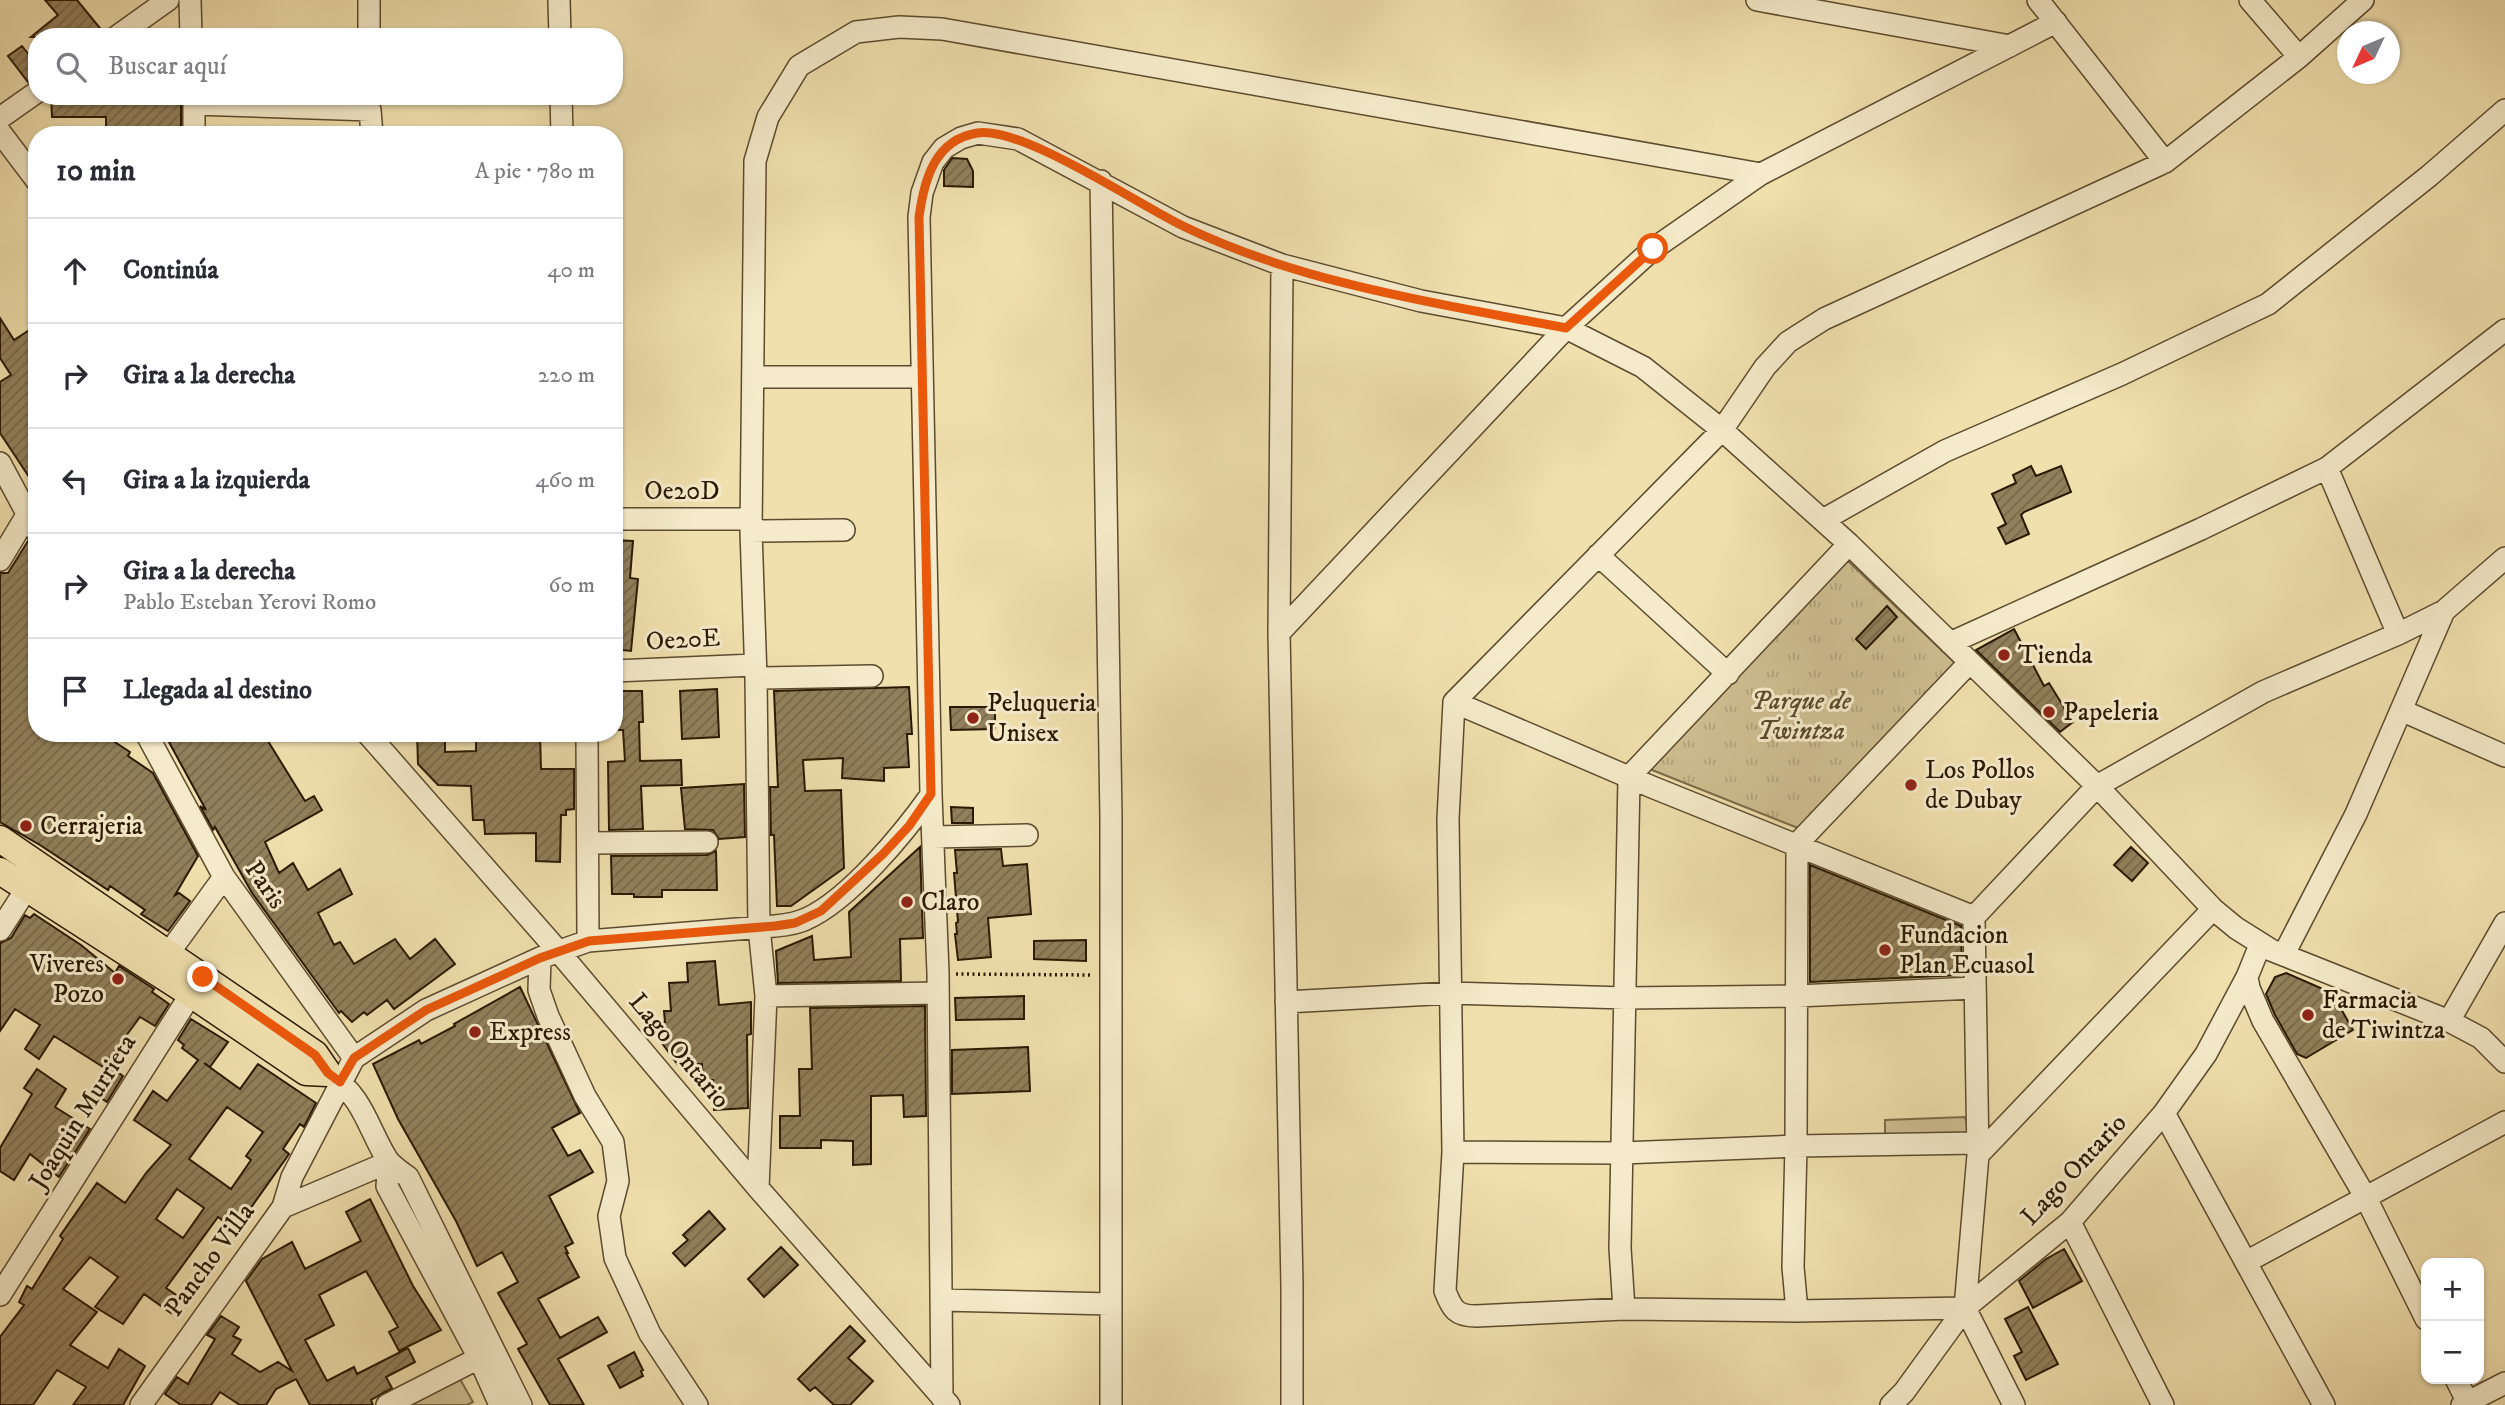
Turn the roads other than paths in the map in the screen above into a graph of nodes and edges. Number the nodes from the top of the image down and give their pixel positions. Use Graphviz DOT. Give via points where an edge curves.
graph roads {
  1 [pos="168,0"];
  2 [pos="190,0"];
  3 [pos="369,0"];
  4 [pos="559,0"];
  5 [pos="1757,0"];
  6 [pos="2038,0"];
  7 [pos="2250,0"];
  8 [pos="2363,0"];
  9 [pos="2056,22"];
  10 [pos="129,28"];
  11 [pos="191,28"];
  12 [pos="369,28"];
  13 [pos="560,28"];
  14 [pos="2010,46"];
  15 [pos="2299,57"];
  16 [pos="28,98"];
  17 [pos="194,105"];
  18 [pos="370,105"];
  19 [pos="561,105"];
  20 [pos="2505,110"];
  21 [pos="0,118"];
  22 [pos="194,126"];
  23 [pos="371,126"];
  24 [pos="562,126"];
  25 [pos="0,132"];
  26 [pos="2165,162"];
  27 [pos="28,169"];
  28 [pos="1761,174"];
  29 [pos="1101,181"];
  30 [pos="1282,265"];
  31 [pos="1566,328"];
  32 [pos="2505,330"];
  33 [pos="753,377"];
  34 [pos="922,377"];
  35 [pos="1722,430"];
  36 [pos="0,463"];
  37 [pos="2327,468"];
  38 [pos="28,516"];
  39 [pos="623,519"];
  40 [pos="1823,520"];
  41 [pos="751,525"];
  42 [pos="28,528"];
  43 [pos="844,530"];
  44 [pos="1849,544"];
  45 [pos="1598,555"];
  46 [pos="2505,558"];
  47 [pos="0,560"];
  48 [pos="2444,611"];
  49 [pos="1279,633"];
  50 [pos="2398,634"];
  51 [pos="1950,643"];
  52 [pos="1969,663"];
  53 [pos="623,671"];
  54 [pos="755,671"];
  55 [pos="1728,674"];
  56 [pos="872,676"];
  57 [pos="1454,702"];
  58 [pos="2403,711"];
  59 [pos="151,742"];
  60 [pos="376,742"];
  61 [pos="587,742"];
  62 [pos="2505,756"];
  63 [pos="1629,777"];
  64 [pos="2097,786"];
  65 [pos="931,794"];
  66 [pos="1027,835"];
  67 [pos="933,837"];
  68 [pos="0,839"];
  69 [pos="707,842"];
  70 [pos="588,843"];
  71 [pos="1797,844"];
  72 [pos="0,871"];
  73 [pos="224,877"];
  74 [pos="27,888"];
  75 [pos="2213,909"];
  76 [pos="1974,917"];
  77 [pos="2505,923"];
  78 [pos="759,927"];
  79 [pos="0,930"];
  80 [pos="589,941"];
  81 [pos="2260,945"];
  82 [pos="168,954"];
  83 [pos="2284,954"];
  84 [pos="549,955"];
  85 [pos="2247,977"];
  86 [pos="938,983"];
  87 [pos="1973,988"];
  88 [pos="1451,993"];
  89 [pos="191,994"];
  90 [pos="766,996"];
  91 [pos="1797,996"];
  92 [pos="1625,998"];
  93 [pos="1286,1002"];
  94 [pos="2449,1021"];
  95 [pos="2505,1042"];
  96 [pos="354,1058"];
  97 [pos="2505,1062"];
  98 [pos="334,1077"];
  99 [pos="2164,1113"];
  100 [pos="2505,1122"];
  101 [pos="1796,1146"];
  102 [pos="1977,1149"];
  103 [pos="1454,1152"];
  104 [pos="1622,1153"];
  105 [pos="389,1162"];
  106 [pos="758,1188"];
  107 [pos="2366,1198"];
  108 [pos="283,1207"];
  109 [pos="2070,1222"];
  110 [pos="2246,1262"];
  111 [pos="0,1296"];
  112 [pos="941,1300"];
  113 [pos="1111,1304"];
  114 [pos="1965,1308"];
  115 [pos="1624,1309"];
  116 [pos="2421,1309"];
  117 [pos="1797,1311"];
  118 [pos="479,1358"];
  119 [pos="2458,1384"];
  120 [pos="2505,1384"];
  121 [pos="946,1402"];
  122 [pos="2466,1404"];
  123 [pos="141,1405"];
  124 [pos="387,1405"];
  125 [pos="500,1405"];
  126 [pos="521,1405"];
  127 [pos="697,1405"];
  128 [pos="1111,1405"];
  129 [pos="1292,1405"];
  130 [pos="1891,1405"];
  131 [pos="2014,1405"];
  132 [pos="2163,1405"];
  133 [pos="2324,1405"];
  1 -- 10 [label="street"];
  2 -- 11 [label="street"];
  3 -- 12 [label="street"];
  4 -- 13 [label="street"];
  5 -- 14 [label="street"];
  6 -- 9 [label="street"];
  7 -- 15 [label="street"];
  8 -- 15 [label="street"];
  9 -- 14 [label="street"];
  9 -- 26 [label="street"];
  14 -- 28 [label="street"];
  15 -- 26 [label="street"];
  16 -- 21 [label="street"];
  17 -- 22 [label="street"];
  18 -- 23 [label="street"];
  19 -- 24 [label="street"];
  20 -- 40 [label="street" via="2268,304 1945,451"];
  25 -- 27 [label="street"];
  26 -- 35 [label="street" via="1824,318 1788,342 1765,367"];
  28 -- 31 [label="street" via="1653,249"];
  28 -- 33 [label="street" via="942,29 856,32 799,66 768,117 755,161"];
  29 -- 30 [label="street" via="1184,227"];
  29 -- 34 [label="street" via="1018,139 978,133 944,148 933,162 919,217"];
  29 -- 113 [label="street" via="1111,805"];
  30 -- 31 [label="street" via="1421,300"];
  30 -- 49 [label="street"];
  31 -- 35 [label="street" via="1643,367"];
  31 -- 49 [label="street"];
  32 -- 37 [label="street"];
  33 -- 34 [label="street"];
  33 -- 41 [label="street"];
  34 -- 65 [label="street"];
  35 -- 40 [label="street"];
  35 -- 45 [label="street"];
  36 -- 38 [label="street"];
  37 -- 50 [label="street"];
  37 -- 51 [label="street"];
  39 -- 41 [label="street, Oe20D"];
  40 -- 44 [label="street"];
  41 -- 43 [label="street, Oe20D"];
  41 -- 54 [label="street"];
  42 -- 47 [label="street"];
  44 -- 51 [label="street"];
  44 -- 55 [label="street"];
  45 -- 55 [label="street"];
  45 -- 57 [label="street"];
  46 -- 48 [label="street"];
  48 -- 50 [label="street"];
  48 -- 58 [label="street"];
  49 -- 93 [label="street"];
  50 -- 64 [label="street" via="2263,692"];
  51 -- 52 [label="street"];
  52 -- 64 [label="street"];
  52 -- 71 [label="street"];
  53 -- 54 [label="street, Oe20E"];
  54 -- 56 [label="street, Oe20E"];
  54 -- 78 [label="street"];
  55 -- 63 [label="street"];
  57 -- 63 [label="street"];
  57 -- 88 [label="street" via="1448,819"];
  58 -- 62 [label="street"];
  58 -- 83 [label="street"];
  59 -- 73 [label="street, Paris"];
  60 -- 84 [label="street, Lago Ontario"];
  61 -- 70 [label="street"];
  63 -- 71 [label="street"];
  63 -- 92 [label="street"];
  64 -- 75 [label="street"];
  64 -- 76 [label="street"];
  65 -- 67 [label="street"];
  65 -- 78 [label="street" via="883,854 821,911 795,923"];
  66 -- 67 [label="street"];
  67 -- 86 [label="street"];
  68 -- 82 [label="main road"];
  69 -- 70 [label="street"];
  70 -- 80 [label="street"];
  71 -- 76 [label="street"];
  71 -- 91 [label="street"];
  72 -- 74 [label="main road"];
  73 -- 82 [label="street"];
  73 -- 96 [label="street, Paris"];
  74 -- 79 [label="street"];
  74 -- 89 [label="main road"];
  75 -- 81 [label="street"];
  75 -- 102 [label="street"];
  76 -- 87 [label="street"];
  77 -- 94 [label="street"];
  78 -- 80 [label="street"];
  78 -- 90 [label="street"];
  80 -- 84 [label="street"];
  81 -- 83 [label="street"];
  81 -- 85 [label="street, Lago Ontario"];
  82 -- 98 [label="main road" via="315,1055"];
  83 -- 94 [label="street"];
  84 -- 96 [label="street" via="426,1010"];
  84 -- 106 [label="street, Lago Ontario"];
  84 -- 127 [label="street" via="540,990 548,1016 585,1096 613,1142 618,1181 609,1216 615,1258 650,1334"];
  85 -- 99 [label="street, Lago Ontario" via="2206,1054"];
  85 -- 107 [label="street" via="2263,1021"];
  86 -- 90 [label="street"];
  86 -- 112 [label="street"];
  87 -- 91 [label="street"];
  87 -- 102 [label="street"];
  88 -- 92 [label="street"];
  88 -- 93 [label="street"];
  88 -- 103 [label="street"];
  89 -- 98 [label="main road" via="306,1072"];
  89 -- 111 [label="street, Joaquin Murrieta"];
  90 -- 106 [label="street"];
  91 -- 92 [label="street"];
  91 -- 101 [label="street"];
  92 -- 104 [label="street"];
  93 -- 129 [label="street"];
  94 -- 97 [label="street" via="2481,1038"];
  95 -- 97 [label="street"];
  96 -- 98 [label="street"];
  98 -- 105 [label="street" via="365,1113"];
  98 -- 108 [label="street"];
  99 -- 109 [label="street, Lago Ontario"];
  99 -- 110 [label="street"];
  100 -- 107 [label="street"];
  101 -- 102 [label="street"];
  101 -- 104 [label="street"];
  101 -- 117 [label="street" via="1793,1268"];
  102 -- 114 [label="street"];
  103 -- 104 [label="street"];
  103 -- 115 [label="street" via="1445,1291 1455,1310 1463,1316 1476,1316"];
  104 -- 115 [label="street"];
  105 -- 108 [label="street, Pancho Villa"];
  105 -- 118 [label="street" via="387,1185"];
  105 -- 126 [label="street" via="408,1177"];
  106 -- 121 [label="street, Lago Ontario"];
  107 -- 110 [label="street"];
  107 -- 116 [label="street"];
  108 -- 123 [label="street, Pancho Villa"];
  109 -- 114 [label="street, Lago Ontario"];
  109 -- 132 [label="street"];
  110 -- 133 [label="street"];
  112 -- 113 [label="street"];
  112 -- 121 [label="street"];
  113 -- 128 [label="street"];
  114 -- 117 [label="street"];
  114 -- 130 [label="street, Lago Ontario"];
  114 -- 131 [label="street"];
  115 -- 117 [label="street"];
  118 -- 124 [label="street"];
  118 -- 125 [label="street"];
  119 -- 122 [label="street"];
  120 -- 122 [label="street"];
}
